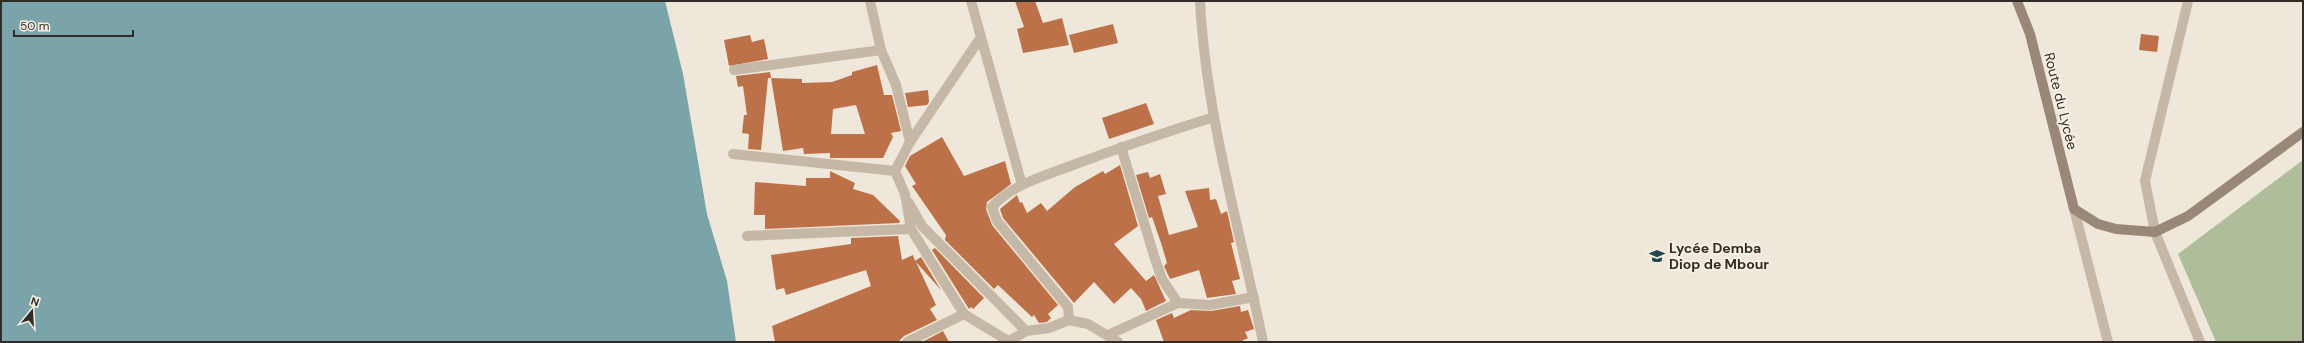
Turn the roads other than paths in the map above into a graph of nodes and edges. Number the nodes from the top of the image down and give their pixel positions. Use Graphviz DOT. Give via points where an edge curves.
graph roads {
  1 [pos="870,1"];
  2 [pos="971,1"];
  3 [pos="1200,1"];
  4 [pos="2017,1"];
  5 [pos="2188,1"];
  6 [pos="981,37"];
  7 [pos="880,50"];
  8 [pos="734,70"];
  9 [pos="1214,117"];
  10 [pos="2303,132"];
  11 [pos="910,142"];
  12 [pos="1122,147"];
  13 [pos="733,154"];
  14 [pos="895,171"];
  15 [pos="1022,184"];
  16 [pos="905,194"];
  17 [pos="2074,209"];
  18 [pos="911,229"];
  19 [pos="2154,232"];
  20 [pos="747,236"];
  21 [pos="1254,297"];
  22 [pos="1178,303"];
  23 [pos="964,314"];
  24 [pos="1069,320"];
  25 [pos="1026,331"];
  26 [pos="1108,335"];
  27 [pos="907,342"];
  28 [pos="1009,342"];
  29 [pos="1118,342"];
  30 [pos="1263,342"];
  31 [pos="2108,342"];
  32 [pos="2200,342"];
  1 -- 7 [label="street"];
  2 -- 6 [label="street"];
  3 -- 9 [label="street"];
  4 -- 17 [label="main road, Route du Lycée" via="2030,34"];
  5 -- 19 [label="street" via="2145,181"];
  6 -- 11 [label="street"];
  6 -- 15 [label="street"];
  7 -- 8 [label="street"];
  7 -- 11 [label="street" via="896,85"];
  9 -- 12 [label="street"];
  9 -- 21 [label="street"];
  10 -- 19 [label="main road" via="2188,216"];
  11 -- 14 [label="street"];
  12 -- 15 [label="street"];
  12 -- 22 [label="street" via="1154,259 1162,278"];
  13 -- 14 [label="street"];
  14 -- 16 [label="street"];
  15 -- 24 [label="street" via="992,207 997,221 1068,307"];
  16 -- 18 [label="street"];
  16 -- 25 [label="street" via="922,226"];
  17 -- 19 [label="main road" via="2116,229"];
  17 -- 31 [label="street"];
  18 -- 20 [label="street"];
  18 -- 23 [label="street"];
  19 -- 32 [label="street"];
  21 -- 22 [label="street" via="1210,305"];
  21 -- 30 [label="street"];
  22 -- 26 [label="street"];
  23 -- 27 [label="street"];
  23 -- 28 [label="street"];
  24 -- 25 [label="street" via="1049,328"];
  24 -- 26 [label="street" via="1088,324"];
  25 -- 28 [label="street"];
  26 -- 29 [label="street"];
}
